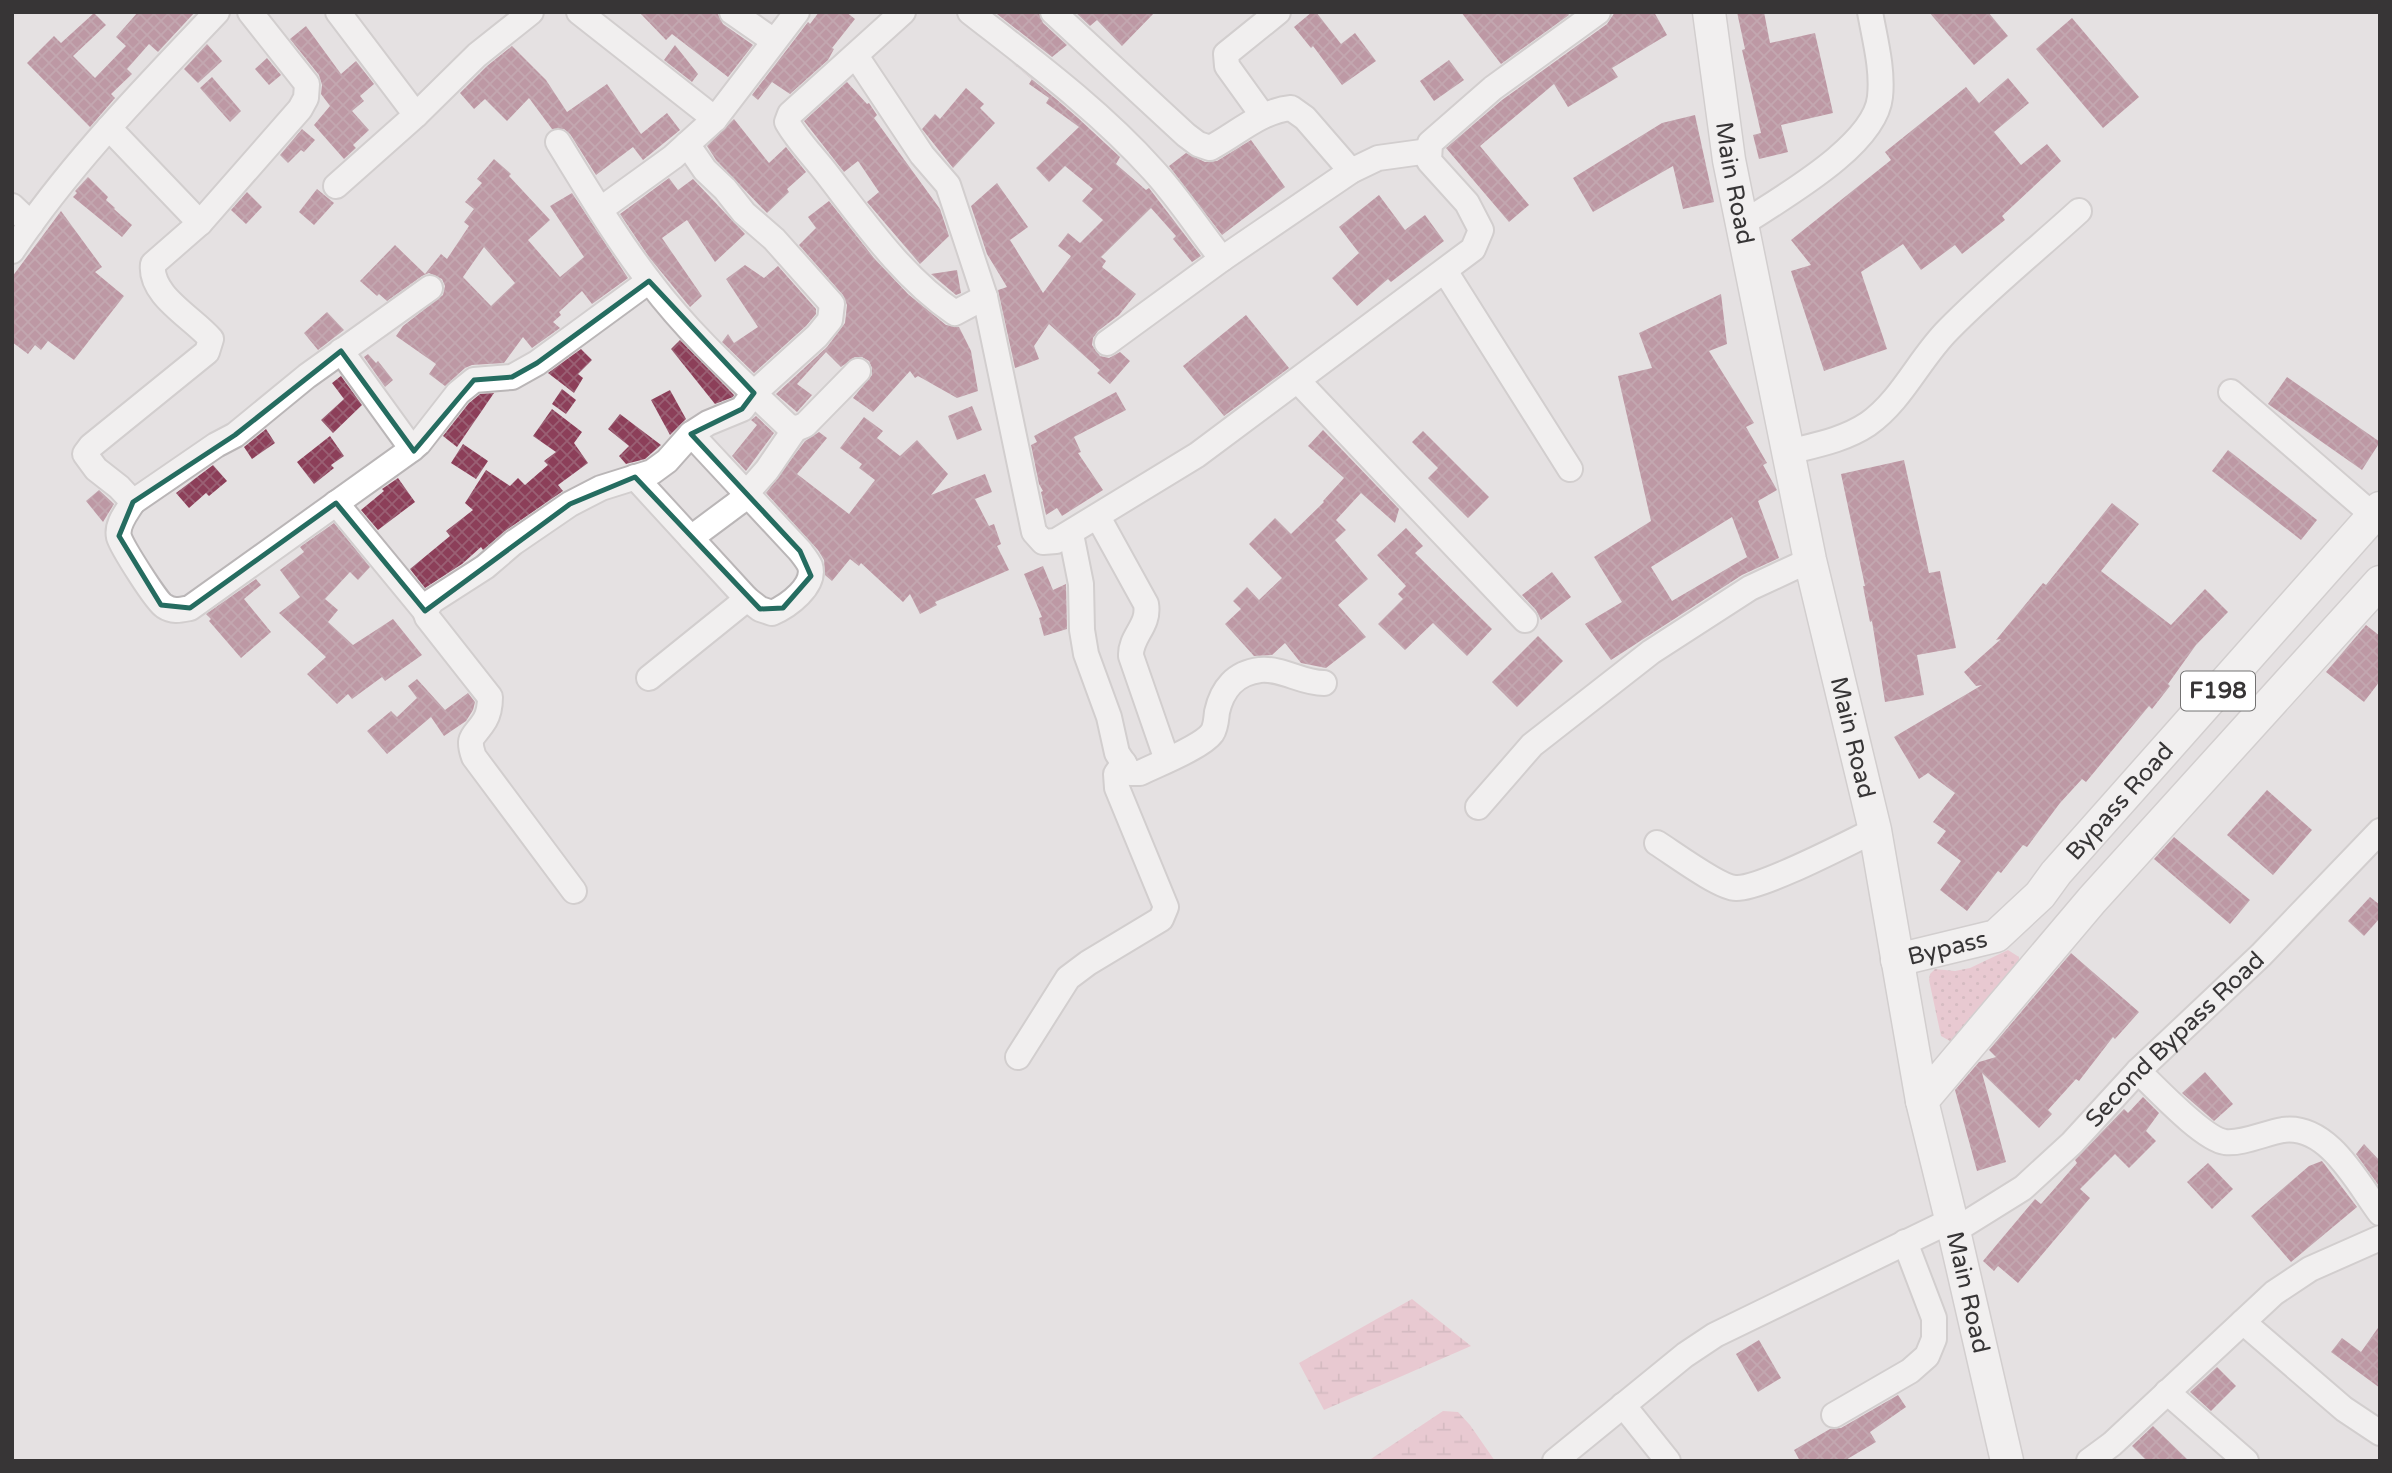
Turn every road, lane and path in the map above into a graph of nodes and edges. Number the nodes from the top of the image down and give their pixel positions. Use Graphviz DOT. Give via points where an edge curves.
graph roads {
  1 [pos="217,12"];
  2 [pos="250,12"];
  3 [pos="338,12"];
  4 [pos="531,12"];
  5 [pos="579,12"];
  6 [pos="732,12"];
  7 [pos="796,12"];
  8 [pos="903,12"];
  9 [pos="971,12"];
  10 [pos="1053,12"];
  11 [pos="1278,12"];
  12 [pos="1598,12"];
  13 [pos="1709,12"];
  14 [pos="1870,12"];
  15 [pos="774,41"];
  16 [pos="856,56"];
  17 [pos="416,115"];
  18 [pos="1263,116"];
  19 [pos="715,119"];
  20 [pos="109,128"];
  21 [pos="558,142"];
  22 [pos="687,144"];
  23 [pos="1429,151"];
  24 [pos="1351,171"];
  25 [pos="336,186"];
  26 [pos="12,206"];
  27 [pos="601,209"];
  28 [pos="2079,211"];
  29 [pos="200,223"];
  30 [pos="31,224"];
  31 [pos="1742,224"];
  32 [pos="12,251"];
  33 [pos="1222,259"];
  34 [pos="1445,271"];
  35 [pos="649,281"];
  36 [pos="430,288"];
  37 [pos="985,297"];
  38 [pos="1107,343"];
  39 [pos="341,351"];
  40 [pos="858,371"];
  41 [pos="1298,381"];
  42 [pos="2231,392"];
  43 [pos="754,393"];
  44 [pos="795,429"];
  45 [pos="691,433"];
  46 [pos="412,449"];
  47 [pos="1788,452"];
  48 [pos="1570,469"];
  49 [pos="635,477"];
  50 [pos="746,494"];
  51 [pos="133,502"];
  52 [pos="336,503"];
  53 [pos="2377,512"];
  54 [pos="1098,517"];
  55 [pos="1071,534"];
  56 [pos="691,538"];
  57 [pos="1810,560"];
  58 [pos="2380,582"];
  59 [pos="747,598"];
  60 [pos="425,611"];
  61 [pos="1525,620"];
  62 [pos="649,678"];
  63 [pos="1324,683"];
  64 [pos="1167,760"];
  65 [pos="1124,763"];
  66 [pos="1478,807"];
  67 [pos="1875,830"];
  68 [pos="2380,831"];
  69 [pos="1657,843"];
  70 [pos="2056,873"];
  71 [pos="574,891"];
  72 [pos="2092,900"];
  73 [pos="1897,960"];
  74 [pos="1018,1057"];
  75 [pos="2138,1071"];
  76 [pos="1922,1101"];
  77 [pos="2380,1213"];
  78 [pos="1953,1225"];
  79 [pos="2380,1238"];
  80 [pos="1905,1242"];
  81 [pos="2243,1322"];
  82 [pos="2167,1392"];
  83 [pos="1623,1405"];
  84 [pos="1834,1415"];
  85 [pos="2380,1433"];
  86 [pos="1569,1456"];
  87 [pos="1668,1461"];
  88 [pos="2007,1461"];
  89 [pos="2089,1461"];
  90 [pos="2246,1461"];
  1 -- 20 [label="street"];
  2 -- 29 [label="street" via="307,84 306,98"];
  3 -- 17 [label="street"];
  4 -- 17 [label="street" via="477,55"];
  5 -- 19 [label="street"];
  6 -- 15 [label="street"];
  7 -- 15 [label="street"];
  8 -- 16 [label="street"];
  9 -- 33 [label="street" via="1074,93 1140,157"];
  10 -- 18 [label="street" via="1198,144 1210,148"];
  11 -- 18 [label="street" via="1226,54 1227,66"];
  12 -- 23 [label="street" via="1493,88 1430,143"];
  13 -- 31 [label="main road, Main Road"];
  14 -- 31 [label="street" via="1880,69 1880,98 1873,121 1829,165"];
  15 -- 19 [label="street"];
  16 -- 37 [label="street" via="922,155 948,185"];
  16 -- 37 [label="street" via="790,114 789,125 859,215 938,302 955,313"];
  17 -- 25 [label="street"];
  18 -- 24 [label="street" via="1290,108 1305,118"];
  19 -- 22 [label="street"];
  20 -- 29 [label="street"];
  20 -- 30 [label="street"];
  21 -- 27 [label="street"];
  22 -- 27 [label="street"];
  22 -- 43 [label="street" via="705,170 832,304 830,320 817,336"];
  23 -- 24 [label="street" via="1378,158"];
  23 -- 34 [label="street" via="1429,161 1467,203 1481,230 1473,249"];
  24 -- 33 [label="street"];
  26 -- 30 [label="street"];
  27 -- 35 [label="street"];
  28 -- 47 [label="street" via="1947,331 1894,400 1870,422 1845,437"];
  29 -- 51 [label="street" via="153,264 152,274 160,291 211,339 207,352 85,454"];
  30 -- 32 [label="street"];
  31 -- 47 [label="main road, Main Road"];
  33 -- 38 [label="street"];
  34 -- 41 [label="street"];
  34 -- 48 [label="street"];
  35 -- 43 [label="street" via="691,332"];
  35 -- 46 [label="street" via="537,363 512,377 474,380"];
  36 -- 39 [label="street"];
  37 -- 55 [label="street" via="1034,532 1043,542"];
  39 -- 46 [label="street"];
  39 -- 51 [label="street" via="234,436"];
  40 -- 44 [label="street" via="805,425"];
  41 -- 54 [label="street" via="1197,455"];
  41 -- 61 [label="street"];
  42 -- 53 [label="street"];
  43 -- 44 [label="street"];
  43 -- 45 [label="street" via="742,409"];
  44 -- 50 [label="street"];
  45 -- 49 [label="street" via="667,461"];
  45 -- 50 [label="street"];
  46 -- 52 [label="street"];
  47 -- 57 [label="main road, Main Road"];
  49 -- 56 [label="street"];
  49 -- 60 [label="street" via="570,504 432,601"];
  50 -- 56 [label="street"];
  50 -- 59 [label="street" via="800,551 811,576 805,588 772,613"];
  51 -- 52 [label="street" via="120,524 119,536 161,605 175,611 190,608"];
  52 -- 60 [label="street"];
  53 -- 70 [label="main road, Bypass Road / F198"];
  54 -- 55 [label="street"];
  54 -- 64 [label="street" via="1146,604 1148,614 1130,646 1131,656"];
  55 -- 65 [label="street" via="1081,584 1086,654"];
  56 -- 59 [label="street"];
  57 -- 66 [label="street" via="1750,588 1651,652 1532,746"];
  57 -- 67 [label="main road, Main Road"];
  58 -- 72 [label="main road, Bypass Road / F198"];
  59 -- 62 [label="street"];
  60 -- 71 [label="street" via="490,697 485,720 472,735 474,757"];
  63 -- 64 [label="street" via="1309,683 1275,670 1240,676 1222,695 1211,734"];
  64 -- 65 [label="street" via="1140,773 1130,773"];
  65 -- 74 [label="street" via="1116,774 1118,788 1166,907 1161,919 1068,978"];
  67 -- 69 [label="street" via="1769,879 1735,889"];
  67 -- 73 [label="main road, Main Road"];
  68 -- 75 [label="street, Second Bypass Road" via="2261,955"];
  70 -- 72 [label="main road"];
  70 -- 73 [label="main road, Bypass / F198" via="2040,895 1996,936"];
  72 -- 76 [label="main road, F198"];
  73 -- 76 [label="main road, Main Road"];
  75 -- 77 [label="street" via="2206,1135 2224,1142 2296,1128 2315,1136 2329,1146"];
  75 -- 78 [label="street, Second Bypass Road" via="2023,1188"];
  76 -- 78 [label="main road, Main Road"];
  78 -- 80 [label="street, Second Bypass Road"];
  78 -- 88 [label="main road, Main Road"];
  79 -- 81 [label="street" via="2310,1269 2274,1293"];
  80 -- 83 [label="street, Second Bypass Road" via="1715,1335"];
  80 -- 84 [label="street" via="1934,1318 1934,1339 1927,1356 1910,1371"];
  81 -- 82 [label="street"];
  81 -- 85 [label="street" via="2344,1409"];
  82 -- 89 [label="street"];
  82 -- 90 [label="street"];
  83 -- 86 [label="street, Second Bypass Road"];
  83 -- 87 [label="street"];
}
